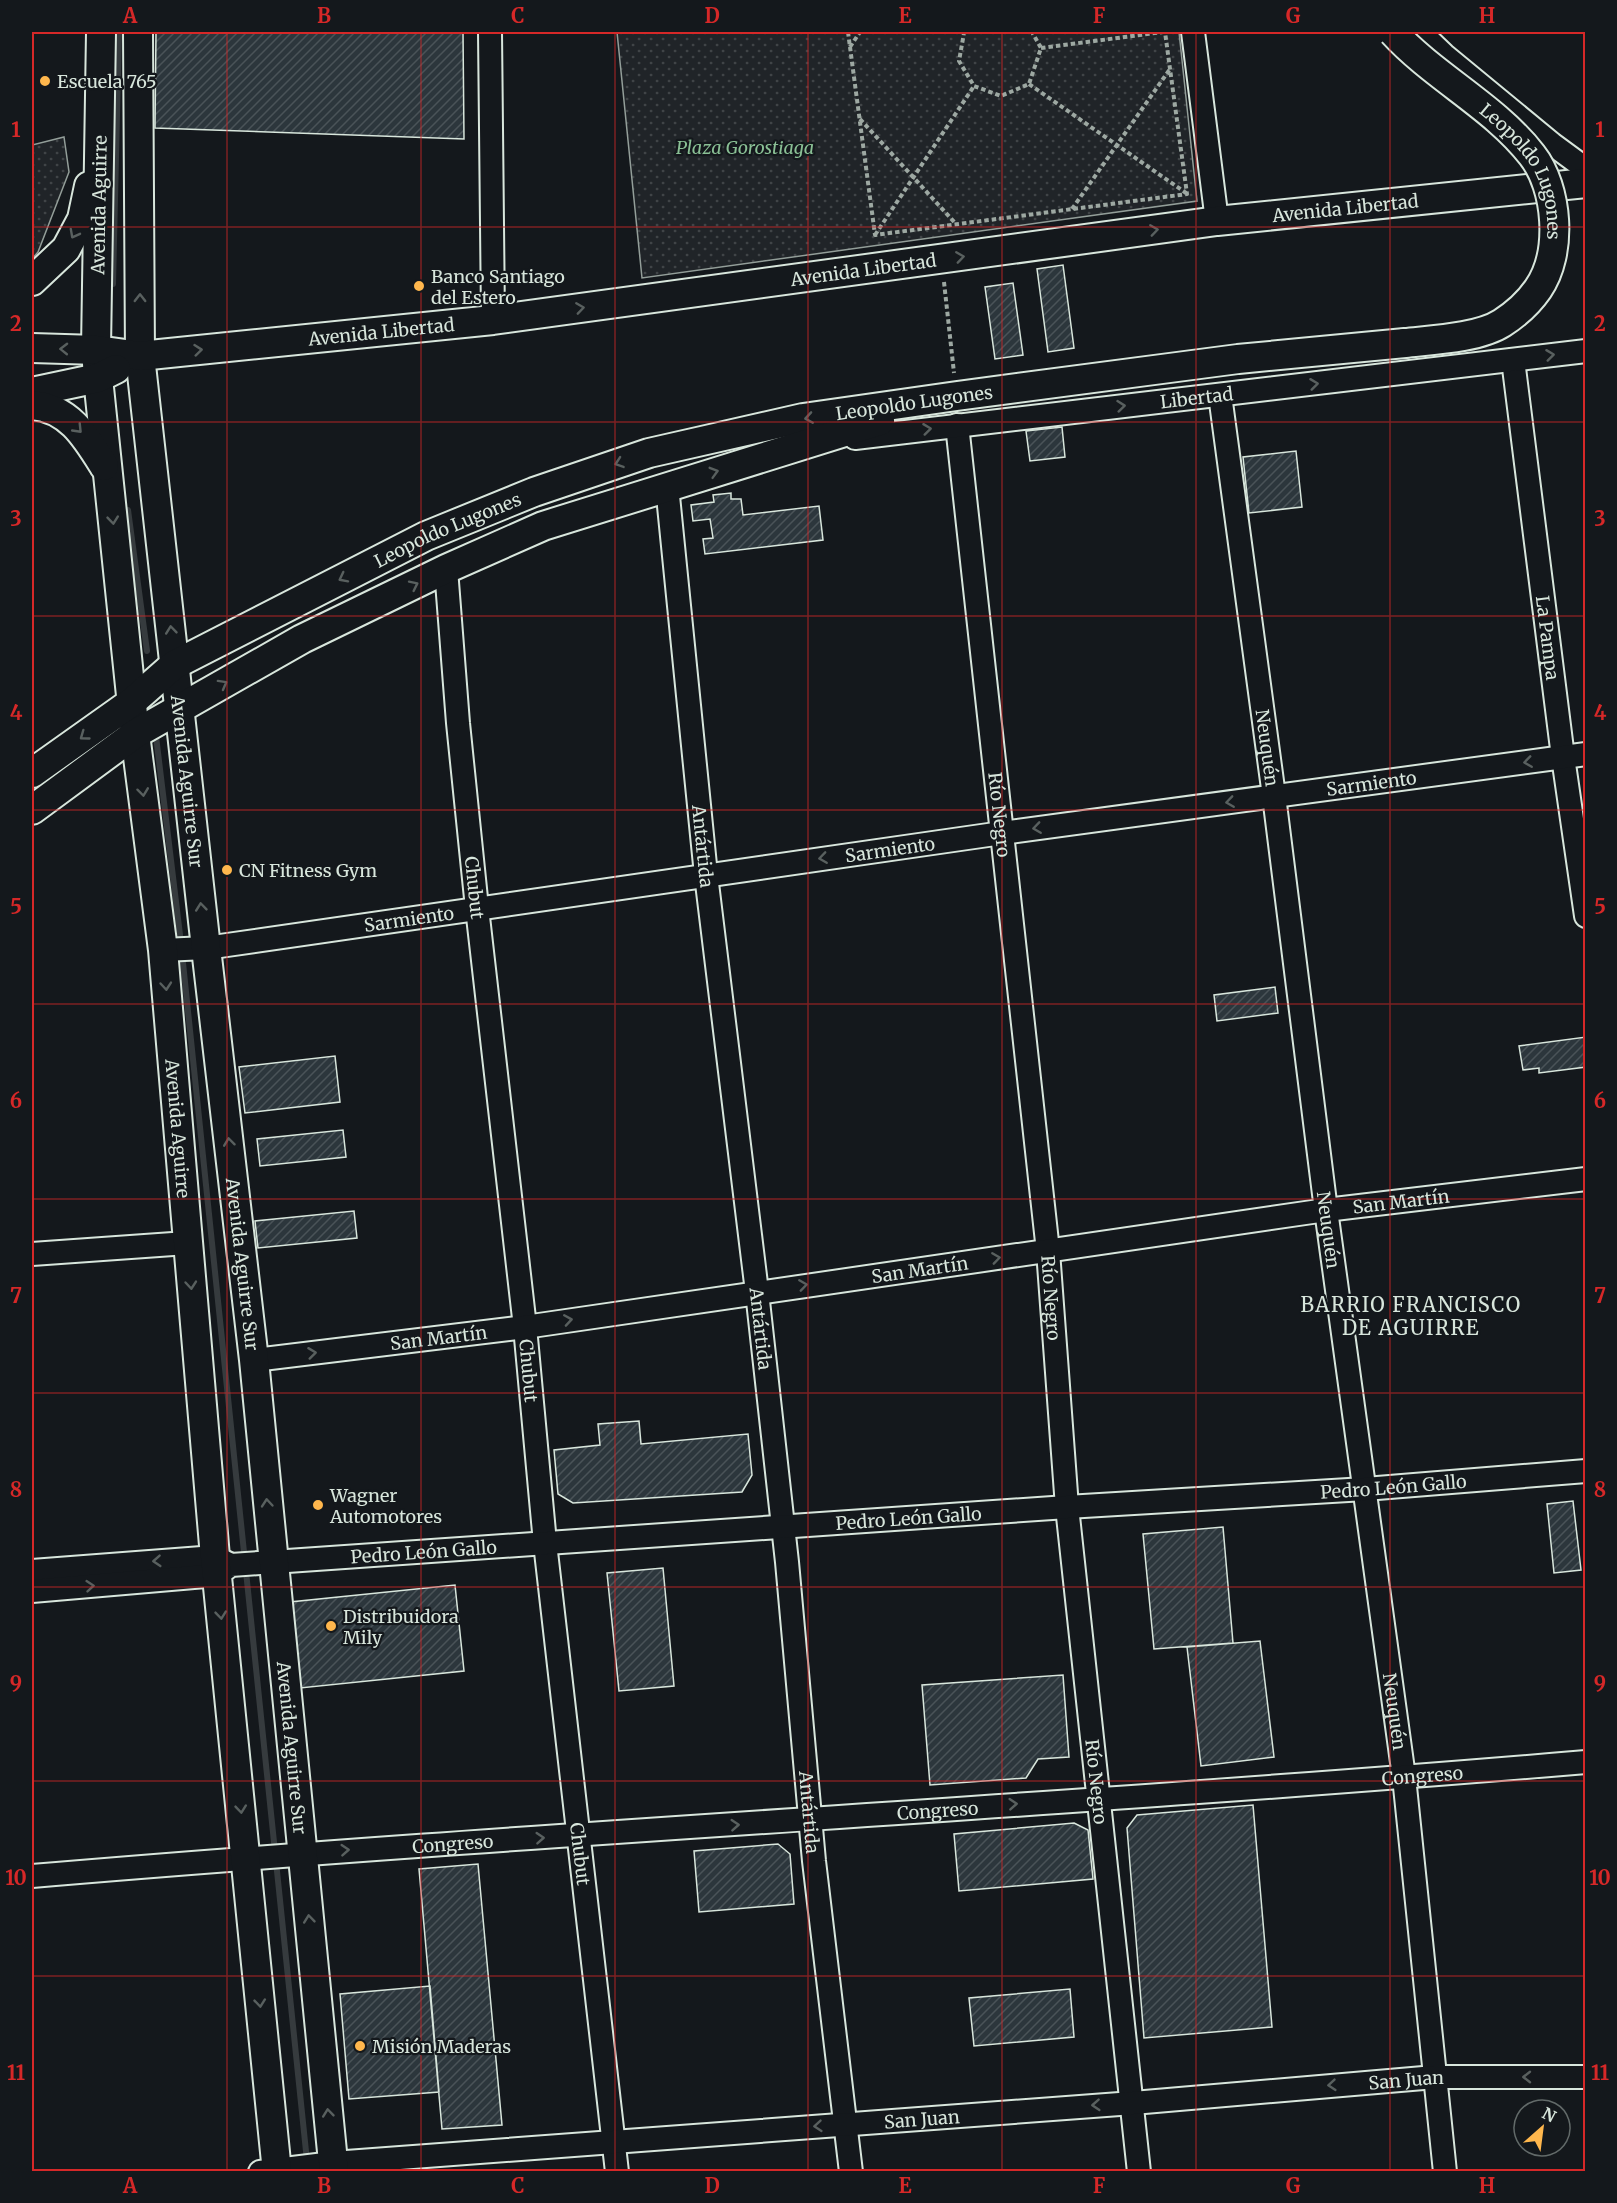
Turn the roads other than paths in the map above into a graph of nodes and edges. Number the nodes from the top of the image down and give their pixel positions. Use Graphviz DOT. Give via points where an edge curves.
graph roads {
  1 [pos="101,32"];
  2 [pos="138,32"];
  3 [pos="490,32"];
  4 [pos="1193,32"];
  5 [pos="1393,32"];
  6 [pos="1420,32"];
  7 [pos="100,137"];
  8 [pos="1586,169"];
  9 [pos="1586,183"];
  10 [pos="1217,221"];
  11 [pos="32,281"];
  12 [pos="493,320"];
  13 [pos="32,348"];
  14 [pos="97,350"];
  15 [pos="1586,351"];
  16 [pos="140,356"];
  17 [pos="1514,360"];
  18 [pos="98,378"];
  19 [pos="1033,386"];
  20 [pos="32,392"];
  21 [pos="1220,395"];
  22 [pos="32,405"];
  23 [pos="957,425"];
  24 [pos="806,444"];
  25 [pos="108,474"];
  26 [pos="667,486"];
  27 [pos="446,570"];
  28 [pos="174,665"];
  29 [pos="132,702"];
  30 [pos="180,709"];
  31 [pos="135,734"];
  32 [pos="1586,754"];
  33 [pos="1563,757"];
  34 [pos="32,773"];
  35 [pos="1274,796"];
  36 [pos="32,810"];
  37 [pos="1002,833"];
  38 [pos="706,875"];
  39 [pos="477,908"];
  40 [pos="1586,916"];
  41 [pos="184,949"];
  42 [pos="1586,1179"];
  43 [pos="1326,1210"];
  44 [pos="187,1244"];
  45 [pos="1048,1251"];
  46 [pos="32,1254"];
  47 [pos="757,1292"];
  48 [pos="525,1327"];
  49 [pos="254,1360"];
  50 [pos="1586,1471"];
  51 [pos="1365,1489"];
  52 [pos="1067,1507"];
  53 [pos="783,1528"];
  54 [pos="545,1544"];
  55 [pos="268,1562"];
  56 [pos="221,1566"];
  57 [pos="32,1571"];
  58 [pos="32,1591"];
  59 [pos="1586,1762"];
  60 [pos="1404,1777"];
  61 [pos="1100,1798"];
  62 [pos="810,1820"];
  63 [pos="579,1835"];
  64 [pos="295,1854"];
  65 [pos="253,1857"];
  66 [pos="32,1875"];
  67 [pos="1436,2077"];
  68 [pos="1586,2077"];
  69 [pos="1133,2103"];
  70 [pos="846,2124"];
  71 [pos="615,2143"];
  72 [pos="298,2169"];
  73 [pos="617,2172"];
  74 [pos="850,2172"];
  75 [pos="1139,2172"];
  76 [pos="1445,2172"];
  1 -- 7 [label="main road, Avenida Aguirre"];
  16 -- 2 [label="main road, one-way"];
  3 -- 12 [label="street"];
  4 -- 10 [label="street"];
  5 -- 19 [label="main road, Leopoldo Lugones, bridge" via="1496,118 1533,156 1550,190 1554,242 1549,264 1540,287 1523,307 1501,324 1457,338 1238,359"];
  6 -- 8 [label="street"];
  7 -- 11 [label="main road, one-way" via="82,219 66,249"];
  7 -- 14 [label="main road, Avenida Aguirre"];
  9 -- 10 [label="main road, Avenida Libertad"];
  12 -- 10 [label="main road, Avenida Libertad, one-way"];
  16 -- 12 [label="main road, Avenida Libertad, one-way"];
  14 -- 13 [label="main road, Avenida Libertad, one-way"];
  14 -- 16 [label="main road, Avenida Libertad"];
  14 -- 18 [label="main road, Avenida Aguirre"];
  17 -- 15 [label="street, Libertad, one-way"];
  16 -- 18 [label="main road, Avenida Libertad"];
  28 -- 16 [label="main road, Avenida Aguirre Sur, one-way"];
  21 -- 17 [label="street, Libertad, one-way"];
  17 -- 33 [label="street, La Pampa"];
  18 -- 20 [label="main road, Avenida Libertad"];
  18 -- 25 [label="main road"];
  19 -- 24 [label="main road, Leopoldo Lugones" via="879,421"];
  19 -- 28 [label="main road, Leopoldo Lugones, one-way" via="804,418 639,456 534,492 426,536"];
  23 -- 21 [label="street, Libertad, one-way"];
  21 -- 35 [label="street, Neuquén"];
  22 -- 25 [label="main road, one-way" via="57,411 79,427"];
  24 -- 23 [label="street, Libertad, one-way"];
  23 -- 37 [label="street, Río Negro"];
  26 -- 24 [label="main road, Leopoldo Lugones, one-way"];
  25 -- 29 [label="main road, one-way"];
  26 -- 27 [label="main road, Leopoldo Lugones" via="543,526"];
  26 -- 38 [label="street, Antártida"];
  30 -- 27 [label="main road, Leopoldo Lugones, one-way" via="302,639"];
  27 -- 39 [label="street, Chubut"];
  28 -- 29 [label="main road, Leopoldo Lugones"];
  28 -- 30 [label="main road, Avenida Aguirre Sur"];
  29 -- 31 [label="main road, Avenida Aguirre"];
  29 -- 34 [label="main road, Leopoldo Lugones, one-way"];
  30 -- 31 [label="main road, Leopoldo Lugones"];
  41 -- 30 [label="main road, Avenida Aguirre Sur, one-way"];
  31 -- 36 [label="main road, Leopoldo Lugones"];
  31 -- 41 [label="main road, Avenida Aguirre, one-way"];
  32 -- 33 [label="street, Sarmiento"];
  33 -- 35 [label="street, Sarmiento, one-way"];
  33 -- 40 [label="street, La Pampa"];
  35 -- 37 [label="street, Sarmiento, one-way"];
  35 -- 43 [label="street, Neuquén"];
  37 -- 38 [label="street, Sarmiento, one-way"];
  37 -- 45 [label="street, Río Negro"];
  38 -- 39 [label="street, Sarmiento"];
  38 -- 47 [label="street, Antártida"];
  39 -- 41 [label="street, Sarmiento"];
  39 -- 48 [label="street, Chubut"];
  41 -- 44 [label="main road, Avenida Aguirre, one-way"];
  49 -- 41 [label="main road, Avenida Aguirre Sur, one-way"];
  42 -- 43 [label="street, San Martín"];
  43 -- 45 [label="street, San Martín"];
  43 -- 51 [label="street, Neuquén"];
  44 -- 46 [label="street"];
  44 -- 56 [label="main road, Avenida Aguirre, one-way"];
  47 -- 45 [label="street, San Martín, one-way"];
  45 -- 52 [label="street, Río Negro"];
  48 -- 47 [label="street, San Martín, one-way"];
  47 -- 53 [label="street, Antártida"];
  49 -- 48 [label="street, San Martín, one-way"];
  48 -- 54 [label="street, Chubut"];
  55 -- 49 [label="main road, Avenida Aguirre Sur, one-way"];
  50 -- 51 [label="street, Pedro León Gallo"];
  51 -- 52 [label="street, Pedro León Gallo"];
  51 -- 60 [label="street, Neuquén"];
  52 -- 53 [label="street, Pedro León Gallo"];
  52 -- 61 [label="street, Río Negro"];
  53 -- 54 [label="street, Pedro León Gallo"];
  53 -- 62 [label="street, Antártida"];
  54 -- 55 [label="street, Pedro León Gallo"];
  54 -- 63 [label="street, Chubut"];
  55 -- 56 [label="street, Pedro León Gallo"];
  55 -- 64 [label="main road, Avenida Aguirre Sur"];
  56 -- 57 [label="street, Pedro León Gallo, one-way"];
  58 -- 56 [label="street, Pedro León Gallo, one-way"];
  56 -- 65 [label="main road, one-way"];
  59 -- 60 [label="street, Congreso"];
  60 -- 61 [label="street, Congreso"];
  60 -- 67 [label="street, Neuquén"];
  62 -- 61 [label="street, Congreso, one-way"];
  61 -- 69 [label="street, Río Negro"];
  63 -- 62 [label="street, Congreso, one-way"];
  62 -- 70 [label="street, Antártida"];
  64 -- 63 [label="street, Congreso, one-way"];
  63 -- 71 [label="street, Chubut"];
  64 -- 65 [label="street, Congreso"];
  72 -- 64 [label="main road, Avenida Aguirre Sur, one-way"];
  65 -- 66 [label="street"];
  65 -- 72 [label="main road, one-way"];
  68 -- 67 [label="street, San Juan, one-way"];
  67 -- 69 [label="street, San Juan, one-way"];
  67 -- 76 [label="street, Neuquén"];
  69 -- 70 [label="street, San Juan, one-way"];
  69 -- 75 [label="street, Río Negro"];
  70 -- 71 [label="street, San Juan, one-way"];
  70 -- 74 [label="street, Antártida"];
  71 -- 72 [label="street, San Juan"];
  71 -- 73 [label="street, Chubut"];
}
